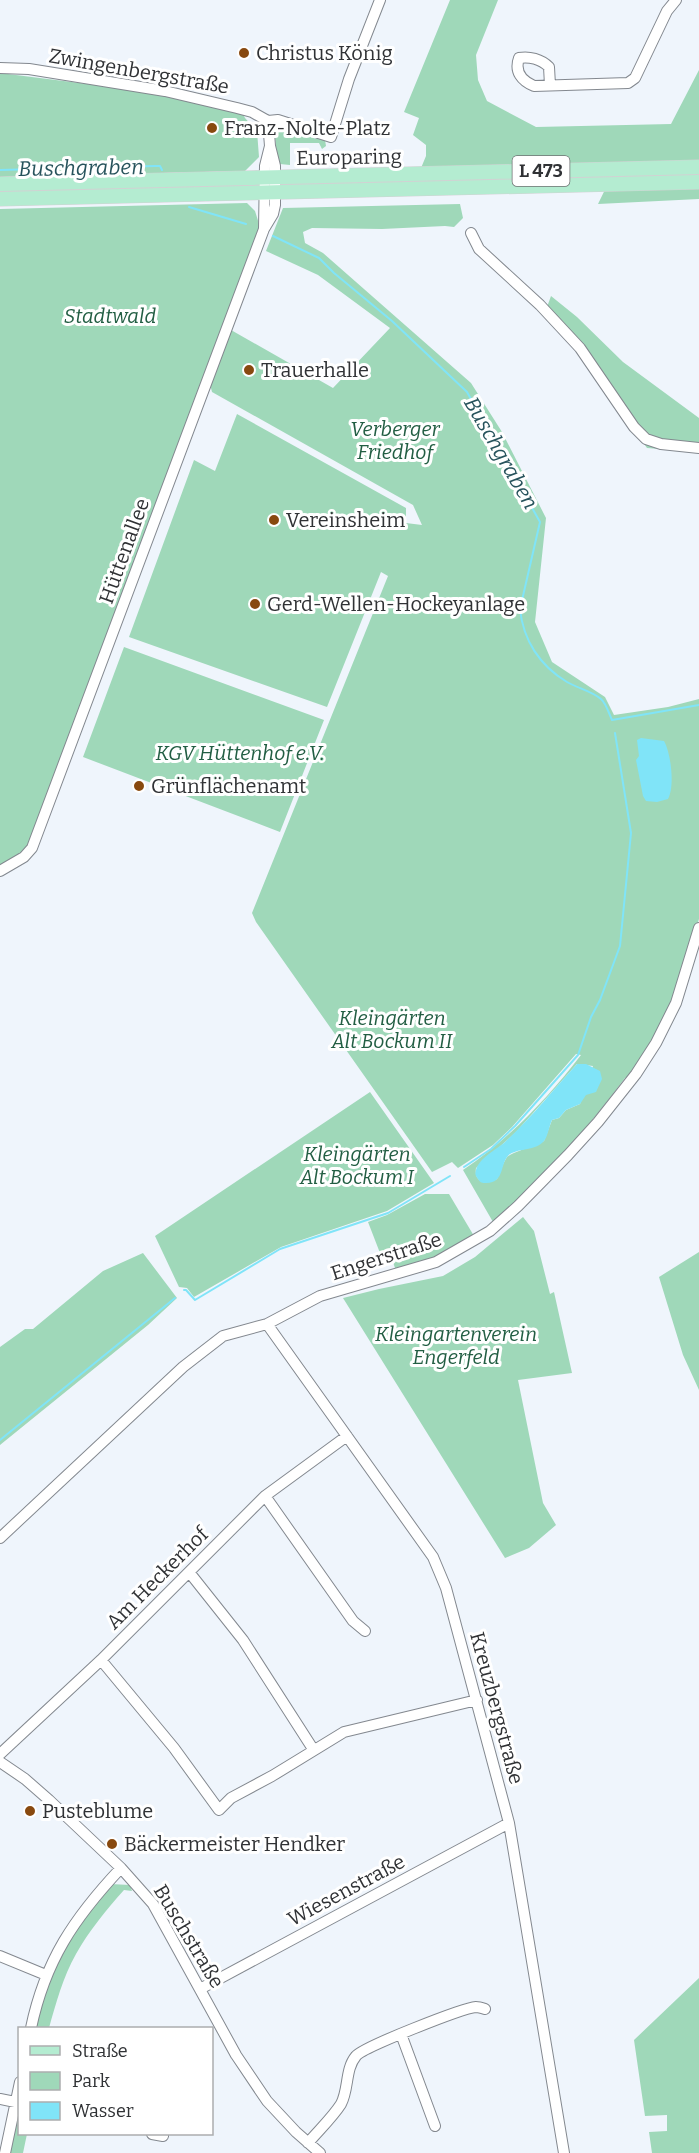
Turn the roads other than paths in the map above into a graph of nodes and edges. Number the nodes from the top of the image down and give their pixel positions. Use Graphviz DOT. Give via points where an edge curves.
graph roads {
  1 [pos="380,0"];
  2 [pos="676,0"];
  3 [pos="0,68"];
  4 [pos="550,85"];
  5 [pos="268,121"];
  6 [pos="699,167"];
  7 [pos="270,178"];
  8 [pos="699,182"];
  9 [pos="0,184"];
  10 [pos="269,193"];
  11 [pos="0,199"];
  12 [pos="471,233"];
  13 [pos="699,448"];
  14 [pos="0,871"];
  15 [pos="699,928"];
  16 [pos="267,1324"];
  17 [pos="347,1436"];
  18 [pos="265,1496"];
  19 [pos="0,1538"];
  20 [pos="189,1572"];
  21 [pos="365,1631"];
  22 [pos="101,1660"];
  23 [pos="477,1700"];
  24 [pos="313,1749"];
  25 [pos="0,1754"];
  26 [pos="0,1762"];
  27 [pos="509,1823"];
  28 [pos="121,1868"];
  29 [pos="0,1956"];
  30 [pos="46,1975"];
  31 [pos="200,1989"];
  32 [pos="485,2009"];
  33 [pos="31,2027"];
  34 [pos="401,2034"];
  35 [pos="0,2100"];
  36 [pos="18,2103"];
  37 [pos="435,2126"];
  38 [pos="308,2143"];
  39 [pos="5,2153"];
  40 [pos="320,2153"];
  41 [pos="564,2153"];
  1 -- 5 [label="street, Zwingenbergstraße" via="331,137 278,120"];
  2 -- 4 [label="street" via="635,78 628,83"];
  3 -- 5 [label="street, Zwingenbergstraße" via="29,69 165,91 252,112"];
  5 -- 7 [label="street" via="275,166"];
  6 -- 7 [label="main road, Europaring / L 473"];
  7 -- 9 [label="main road, Europaring / L 473"];
  7 -- 10 [label="street, Hüttenallee"];
  8 -- 10 [label="main road, Europaring / L 473"];
  10 -- 11 [label="main road, Europaring / L 473"];
  10 -- 14 [label="street, Hüttenallee" via="273,214 264,229 32,848"];
  12 -- 13 [label="street" via="479,249 580,348 646,439"];
  15 -- 16 [label="street, Engerstraße" via="675,1003 636,1074 598,1122 518,1206 481,1237 436,1262 320,1296"];
  16 -- 17 [label="street, Kreuzbergstraße"];
  16 -- 19 [label="street, Engerstraße" via="223,1336 183,1367"];
  17 -- 18 [label="street, Am Heckerhof"];
  17 -- 23 [label="street, Kreuzbergstraße" via="433,1557 446,1588"];
  18 -- 20 [label="street, Am Heckerhof"];
  18 -- 21 [label="street" via="353,1621"];
  20 -- 22 [label="street, Am Heckerhof"];
  20 -- 24 [label="street" via="243,1641"];
  22 -- 24 [label="street" via="219,1810 231,1798"];
  22 -- 25 [label="street, Am Heckerhof"];
  23 -- 24 [label="street" via="344,1732"];
  23 -- 27 [label="street, Kreuzbergstraße"];
  26 -- 28 [label="street, Buschstraße" via="25,1779"];
  27 -- 31 [label="street, Wiesenstraße"];
  27 -- 41 [label="street, Kreuzbergstraße"];
  28 -- 30 [label="street" via="80,1914"];
  28 -- 31 [label="street, Buschstraße" via="153,1904"];
  29 -- 30 [label="street"];
  30 -- 33 [label="street"];
  31 -- 38 [label="street, Buschstraße" via="267,2101"];
  32 -- 34 [label="street" via="476,2007"];
  34 -- 37 [label="street"];
  34 -- 38 [label="street" via="357,2054 350,2064 340,2104"];
  35 -- 36 [label="street"];
  36 -- 39 [label="street"];
  38 -- 40 [label="street, Buschstraße"];
}
